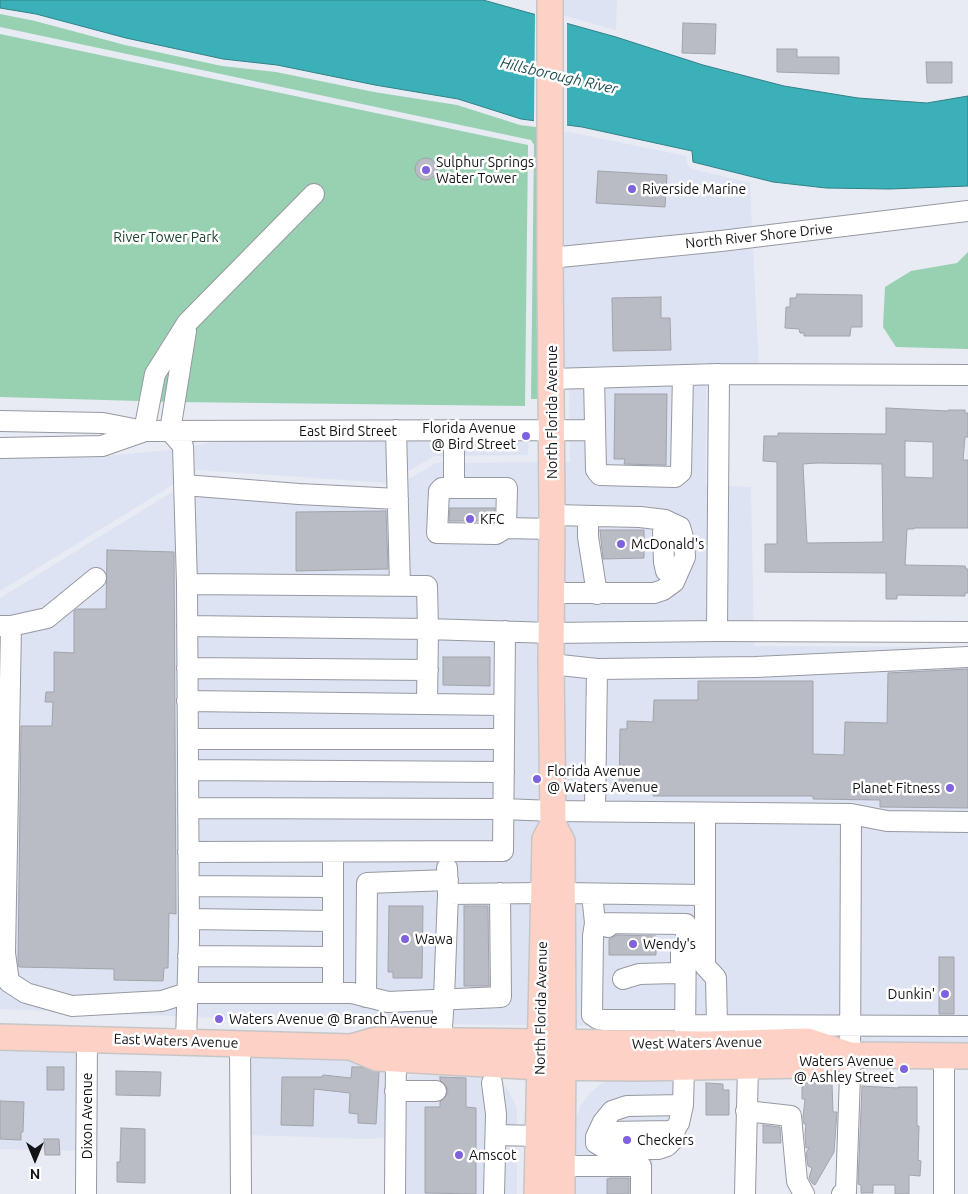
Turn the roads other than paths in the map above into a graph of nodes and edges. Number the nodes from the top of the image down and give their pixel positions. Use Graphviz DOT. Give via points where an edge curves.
graph roads {
  1 [pos="551,6"];
  2 [pos="314,194"];
  3 [pos="968,211"];
  4 [pos="550,258"];
  5 [pos="187,323"];
  6 [pos="719,374"];
  7 [pos="683,375"];
  8 [pos="968,375"];
  9 [pos="594,378"];
  10 [pos="552,379"];
  11 [pos="0,420"];
  12 [pos="396,430"];
  13 [pos="454,430"];
  14 [pos="552,430"];
  15 [pos="595,430"];
  16 [pos="144,431"];
  17 [pos="170,431"];
  18 [pos="0,448"];
  19 [pos="184,485"];
  20 [pos="454,488"];
  21 [pos="398,499"];
  22 [pos="591,516"];
  23 [pos="552,522"];
  24 [pos="506,528"];
  25 [pos="96,578"];
  26 [pos="666,580"];
  27 [pos="187,584"];
  28 [pos="400,586"];
  29 [pos="552,593"];
  30 [pos="597,594"];
  31 [pos="5,626"];
  32 [pos="187,626"];
  33 [pos="428,629"];
  34 [pos="505,630"];
  35 [pos="717,631"];
  36 [pos="551,632"];
  37 [pos="968,632"];
  38 [pos="968,657"];
  39 [pos="551,664"];
  40 [pos="187,668"];
  41 [pos="597,669"];
  42 [pos="428,670"];
  43 [pos="187,701"];
  44 [pos="427,704"];
  45 [pos="504,705"];
  46 [pos="188,739"];
  47 [pos="504,739"];
  48 [pos="188,770"];
  49 [pos="504,772"];
  50 [pos="188,808"];
  51 [pos="503,809"];
  52 [pos="595,812"];
  53 [pos="705,813"];
  54 [pos="851,814"];
  55 [pos="553,818"];
  56 [pos="968,822"];
  57 [pos="188,852"];
  58 [pos="334,852"];
  59 [pos="447,852"];
  60 [pos="189,886"];
  61 [pos="334,887"];
  62 [pos="448,887"];
  63 [pos="500,893"];
  64 [pos="552,893"];
  65 [pos="592,894"];
  66 [pos="705,895"];
  67 [pos="189,919"];
  68 [pos="334,921"];
  69 [pos="595,923"];
  70 [pos="188,956"];
  71 [pos="334,957"];
  72 [pos="563,979"];
  73 [pos="592,979"];
  74 [pos="623,979"];
  75 [pos="686,980"];
  76 [pos="187,993"];
  77 [pos="334,993"];
  78 [pos="366,997"];
  79 [pos="444,998"];
  80 [pos="717,1025"];
  81 [pos="850,1025"];
  82 [pos="968,1026"];
  83 [pos="739,1034"];
  84 [pos="1,1036"];
  85 [pos="87,1038"];
  86 [pos="685,1039"];
  87 [pos="441,1041"];
  88 [pos="186,1042"];
  89 [pos="552,1043"];
  90 [pos="240,1044"];
  91 [pos="351,1047"];
  92 [pos="850,1055"];
  93 [pos="956,1056"];
  94 [pos="396,1059"];
  95 [pos="748,1066"];
  96 [pos="552,1067"];
  97 [pos="492,1083"];
  98 [pos="395,1091"];
  99 [pos="436,1091"];
  100 [pos="683,1105"];
  101 [pos="746,1110"];
  102 [pos="496,1136"];
  103 [pos="538,1136"];
  104 [pos="562,1166"];
  105 [pos="845,1193"];
  106 [pos="86,1194"];
  107 [pos="241,1194"];
  108 [pos="395,1194"];
  109 [pos="494,1194"];
  110 [pos="537,1194"];
  111 [pos="562,1194"];
  112 [pos="641,1194"];
  113 [pos="745,1194"];
  114 [pos="804,1194"];
  115 [pos="944,1194"];
  1 -- 4 [label="main road, North Florida Avenue"];
  2 -- 5 [label="street"];
  3 -- 4 [label="street, North River Shore Drive"];
  4 -- 10 [label="main road, North Florida Avenue"];
  5 -- 16 [label="street" via="155,374"];
  5 -- 17 [label="street"];
  6 -- 7 [label="street"];
  6 -- 8 [label="street"];
  6 -- 35 [label="street"];
  7 -- 9 [label="street"];
  7 -- 15 [label="street" via="681,472 675,476 600,475 596,470"];
  9 -- 10 [label="street"];
  9 -- 15 [label="street"];
  10 -- 14 [label="main road, North Florida Avenue"];
  11 -- 16 [label="street, East Bird Street" via="103,423"];
  12 -- 13 [label="street, East Bird Street"];
  12 -- 17 [label="street, East Bird Street"];
  12 -- 21 [label="street"];
  13 -- 14 [label="street, East Bird Street"];
  13 -- 20 [label="street"];
  14 -- 15 [label="street, East Bird Street"];
  14 -- 23 [label="main road, North Florida Avenue"];
  16 -- 17 [label="street, East Bird Street"];
  16 -- 18 [label="street, East Bird Street" via="102,446"];
  17 -- 19 [label="street" via="183,446"];
  19 -- 21 [label="street"];
  19 -- 27 [label="street"];
  20 -- 24 [label="street" via="507,488"];
  20 -- 24 [label="street" via="442,488 437,496 437,533 496,534"];
  21 -- 28 [label="street"];
  22 -- 23 [label="street"];
  22 -- 26 [label="street" via="603,526 656,529 673,534 679,544 678,553"];
  22 -- 26 [label="street" via="640,516 665,520 680,527 685,557 674,582"];
  22 -- 30 [label="street" via="588,537"];
  23 -- 24 [label="street"];
  23 -- 29 [label="main road, North Florida Avenue"];
  25 -- 31 [label="street" via="47,618"];
  26 -- 30 [label="street" via="654,593"];
  27 -- 28 [label="street"];
  27 -- 32 [label="street"];
  28 -- 33 [label="street" via="427,586"];
  29 -- 30 [label="street"];
  29 -- 36 [label="main road, North Florida Avenue"];
  31 -- 76 [label="street" via="5,953 9,982 26,993 72,1006 162,1001"];
  32 -- 33 [label="street"];
  32 -- 40 [label="street"];
  33 -- 34 [label="street"];
  33 -- 42 [label="street"];
  34 -- 36 [label="street"];
  34 -- 45 [label="street"];
  35 -- 36 [label="street"];
  35 -- 37 [label="street"];
  36 -- 39 [label="main road, North Florida Avenue"];
  38 -- 41 [label="street" via="756,667"];
  39 -- 41 [label="street"];
  39 -- 55 [label="main road, North Florida Avenue"];
  40 -- 42 [label="street"];
  40 -- 43 [label="street"];
  41 -- 52 [label="street"];
  42 -- 44 [label="street"];
  43 -- 44 [label="street"];
  43 -- 46 [label="street"];
  44 -- 45 [label="street"];
  45 -- 47 [label="street"];
  46 -- 47 [label="street"];
  46 -- 48 [label="street"];
  47 -- 49 [label="street"];
  48 -- 49 [label="street"];
  48 -- 50 [label="street"];
  49 -- 51 [label="street"];
  50 -- 51 [label="street"];
  50 -- 57 [label="street"];
  51 -- 55 [label="street"];
  51 -- 59 [label="street" via="503,851"];
  52 -- 53 [label="street"];
  52 -- 55 [label="street"];
  53 -- 54 [label="street"];
  53 -- 66 [label="street"];
  54 -- 56 [label="street" via="887,821"];
  54 -- 81 [label="street"];
  55 -- 64 [label="main road, North Florida Avenue" via="562,841"];
  57 -- 58 [label="street"];
  57 -- 60 [label="street"];
  58 -- 59 [label="street"];
  58 -- 61 [label="street"];
  59 -- 62 [label="street"];
  60 -- 61 [label="street"];
  60 -- 67 [label="street"];
  61 -- 68 [label="street"];
  62 -- 63 [label="street"];
  62 -- 78 [label="street" via="367,882"];
  62 -- 79 [label="street"];
  63 -- 64 [label="street"];
  63 -- 79 [label="street" via="501,996"];
  64 -- 65 [label="street"];
  64 -- 72 [label="main road, North Florida Avenue"];
  64 -- 89 [label="main road, North Florida Avenue"];
  65 -- 66 [label="street"];
  65 -- 69 [label="street"];
  66 -- 80 [label="street" via="705,966 716,978"];
  67 -- 68 [label="street"];
  67 -- 70 [label="street"];
  68 -- 71 [label="street"];
  69 -- 73 [label="street"];
  69 -- 74 [label="street" via="622,931 672,930 681,939 681,966 676,973 638,974"];
  69 -- 75 [label="street" via="686,924"];
  70 -- 71 [label="street"];
  70 -- 76 [label="street"];
  71 -- 77 [label="street"];
  72 -- 73 [label="street"];
  72 -- 89 [label="main road, North Florida Avenue"];
  73 -- 74 [label="street"];
  73 -- 86 [label="street" via="592,1015 598,1020"];
  74 -- 75 [label="street"];
  75 -- 86 [label="street"];
  76 -- 77 [label="street"];
  76 -- 88 [label="street"];
  77 -- 78 [label="street"];
  78 -- 79 [label="street" via="388,1002"];
  79 -- 87 [label="street"];
  80 -- 83 [label="street"];
  80 -- 86 [label="street"];
  81 -- 82 [label="street"];
  81 -- 83 [label="street"];
  81 -- 92 [label="street"];
  83 -- 86 [label="main road, West Waters Avenue"];
  83 -- 92 [label="main road, West Waters Avenue" via="808,1041"];
  84 -- 85 [label="main road, East Waters Avenue"];
  85 -- 88 [label="main road, East Waters Avenue"];
  85 -- 106 [label="street, Dixon Avenue"];
  86 -- 89 [label="main road, West Waters Avenue"];
  86 -- 95 [label="main road, West Waters Avenue"];
  86 -- 96 [label="main road, West Waters Avenue"];
  86 -- 100 [label="street"];
  87 -- 89 [label="main road, East Waters Avenue"];
  87 -- 91 [label="main road, East Waters Avenue" via="376,1040"];
  88 -- 90 [label="main road, East Waters Avenue"];
  89 -- 96 [label="main road, North Florida Avenue"];
  90 -- 91 [label="main road, East Waters Avenue"];
  90 -- 107 [label="street"];
  91 -- 94 [label="main road, East Waters Avenue" via="377,1058"];
  92 -- 93 [label="main road, West Waters Avenue"];
  92 -- 95 [label="main road, West Waters Avenue" via="810,1065"];
  92 -- 105 [label="street"];
  93 -- 115 [label="street"];
  94 -- 96 [label="main road, East Waters Avenue"];
  94 -- 98 [label="street"];
  95 -- 101 [label="street"];
  96 -- 103 [label="main road, North Florida Avenue"];
  96 -- 104 [label="main road, North Florida Avenue"];
  97 -- 102 [label="street"];
  98 -- 99 [label="street"];
  98 -- 108 [label="street"];
  100 -- 100 [label="street" via="627,1106 612,1111 603,1122 608,1132 669,1131 679,1123"];
  101 -- 113 [label="street"];
  101 -- 114 [label="street" via="791,1116 797,1181"];
  102 -- 103 [label="street"];
  102 -- 109 [label="street"];
  103 -- 110 [label="main road, North Florida Avenue"];
  104 -- 111 [label="main road, North Florida Avenue"];
  104 -- 112 [label="street" via="641,1166"];
}
